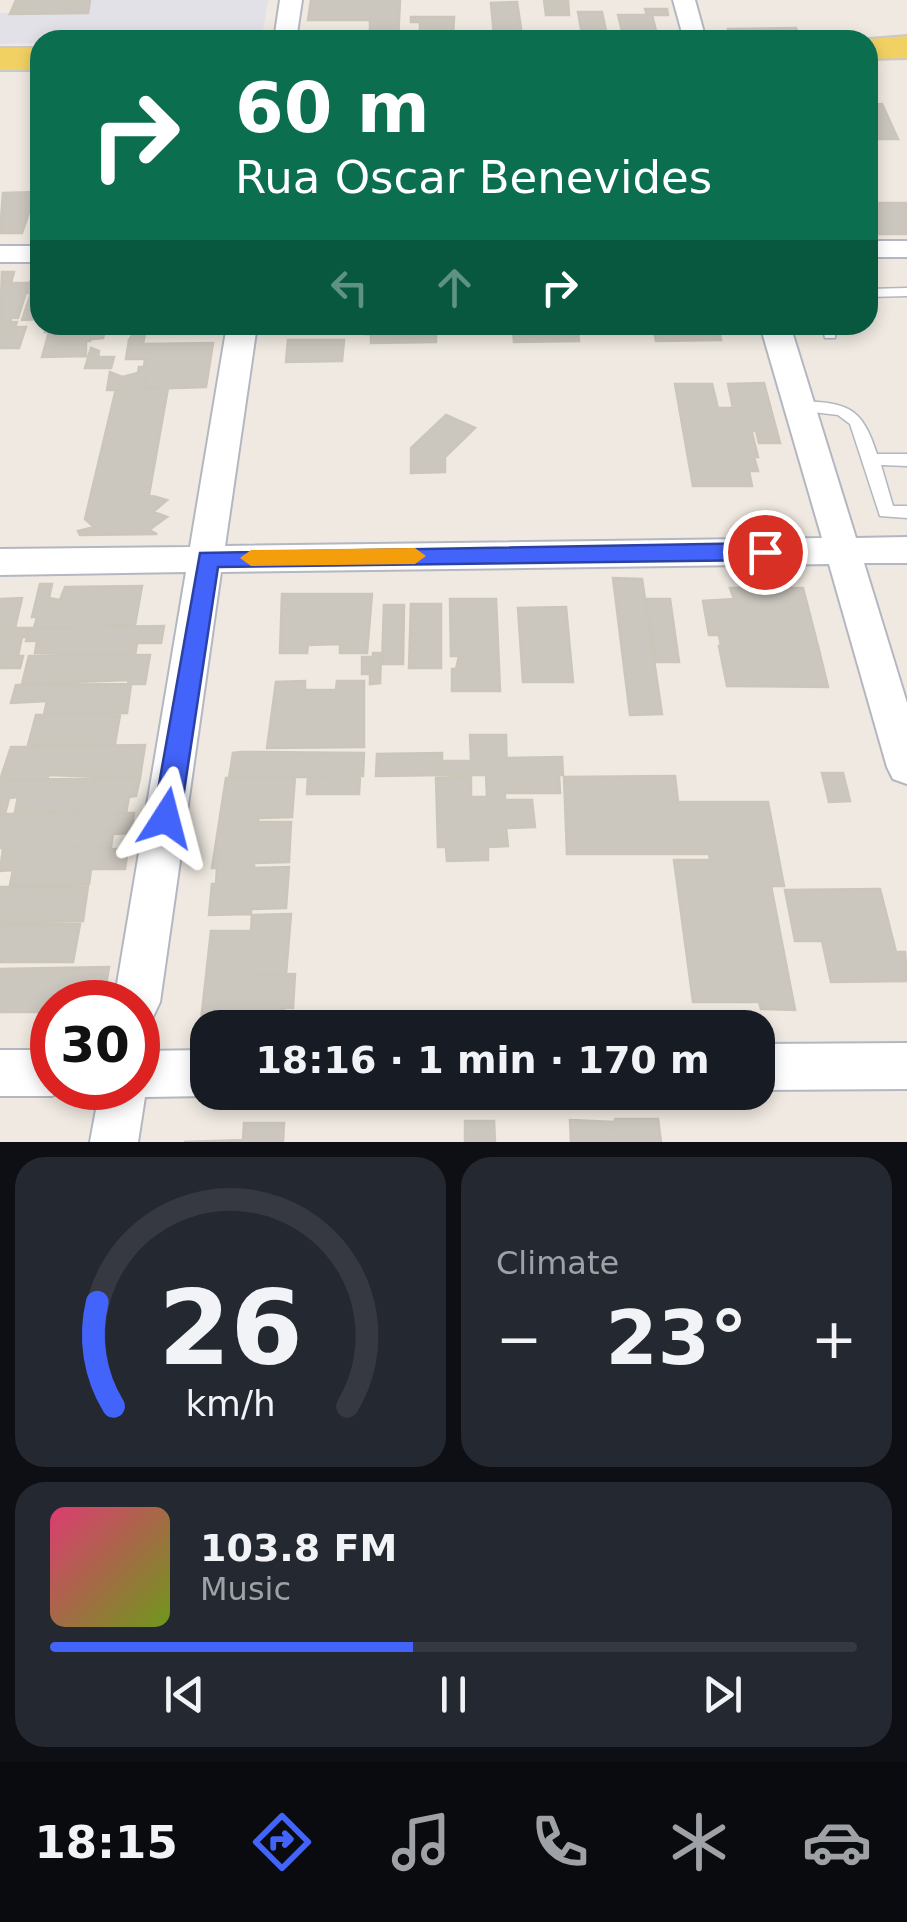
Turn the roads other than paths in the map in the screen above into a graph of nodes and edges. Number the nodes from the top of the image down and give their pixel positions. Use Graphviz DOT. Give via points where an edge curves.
graph roads {
  1 [pos="290,0"];
  2 [pos="684,0"];
  3 [pos="286,30"];
  4 [pos="692,30"];
  5 [pos="907,47"];
  6 [pos="878,48"];
  7 [pos="30,59"];
  8 [pos="0,60"];
  9 [pos="907,74"];
  10 [pos="878,75"];
  11 [pos="0,84"];
  12 [pos="30,84"];
  13 [pos="907,248"];
  14 [pos="878,249"];
  15 [pos="0,254"];
  16 [pos="30,254"];
  17 [pos="878,292"];
  18 [pos="907,292"];
  19 [pos="241,335"];
  20 [pos="778,335"];
  21 [pos="801,406"];
  22 [pos="870,460"];
  23 [pos="907,460"];
  24 [pos="907,512"];
  25 [pos="844,550"];
  26 [pos="907,550"];
  27 [pos="208,558"];
  28 [pos="0,562"];
  29 [pos="907,766"];
  30 [pos="141,980"];
  31 [pos="907,1066"];
  32 [pos="775,1068"];
  33 [pos="0,1073"];
  34 [pos="30,1073"];
  35 [pos="190,1073"];
  36 [pos="160,1074"];
  37 [pos="119,1110"];
  38 [pos="114,1142"];
  1 -- 3 [label="street"];
  2 -- 4 [label="street"];
  5 -- 6 [label="main road"];
  7 -- 8 [label="main road"];
  9 -- 10 [label="main road"];
  11 -- 12 [label="main road"];
  13 -- 14 [label="street"];
  15 -- 16 [label="street"];
  17 -- 18 [label="lane"];
  19 -- 27 [label="street"];
  20 -- 21 [label="street"];
  21 -- 22 [label="lane" via="848,412 858,420"];
  21 -- 25 [label="street"];
  22 -- 23 [label="lane"];
  22 -- 24 [label="lane" via="886,512"];
  25 -- 26 [label="street"];
  25 -- 27 [label="street"];
  25 -- 29 [label="street"];
  27 -- 28 [label="street"];
  27 -- 30 [label="street"];
  31 -- 32 [label="street"];
  33 -- 34 [label="street"];
  35 -- 36 [label="street"];
  37 -- 38 [label="street"];
}
